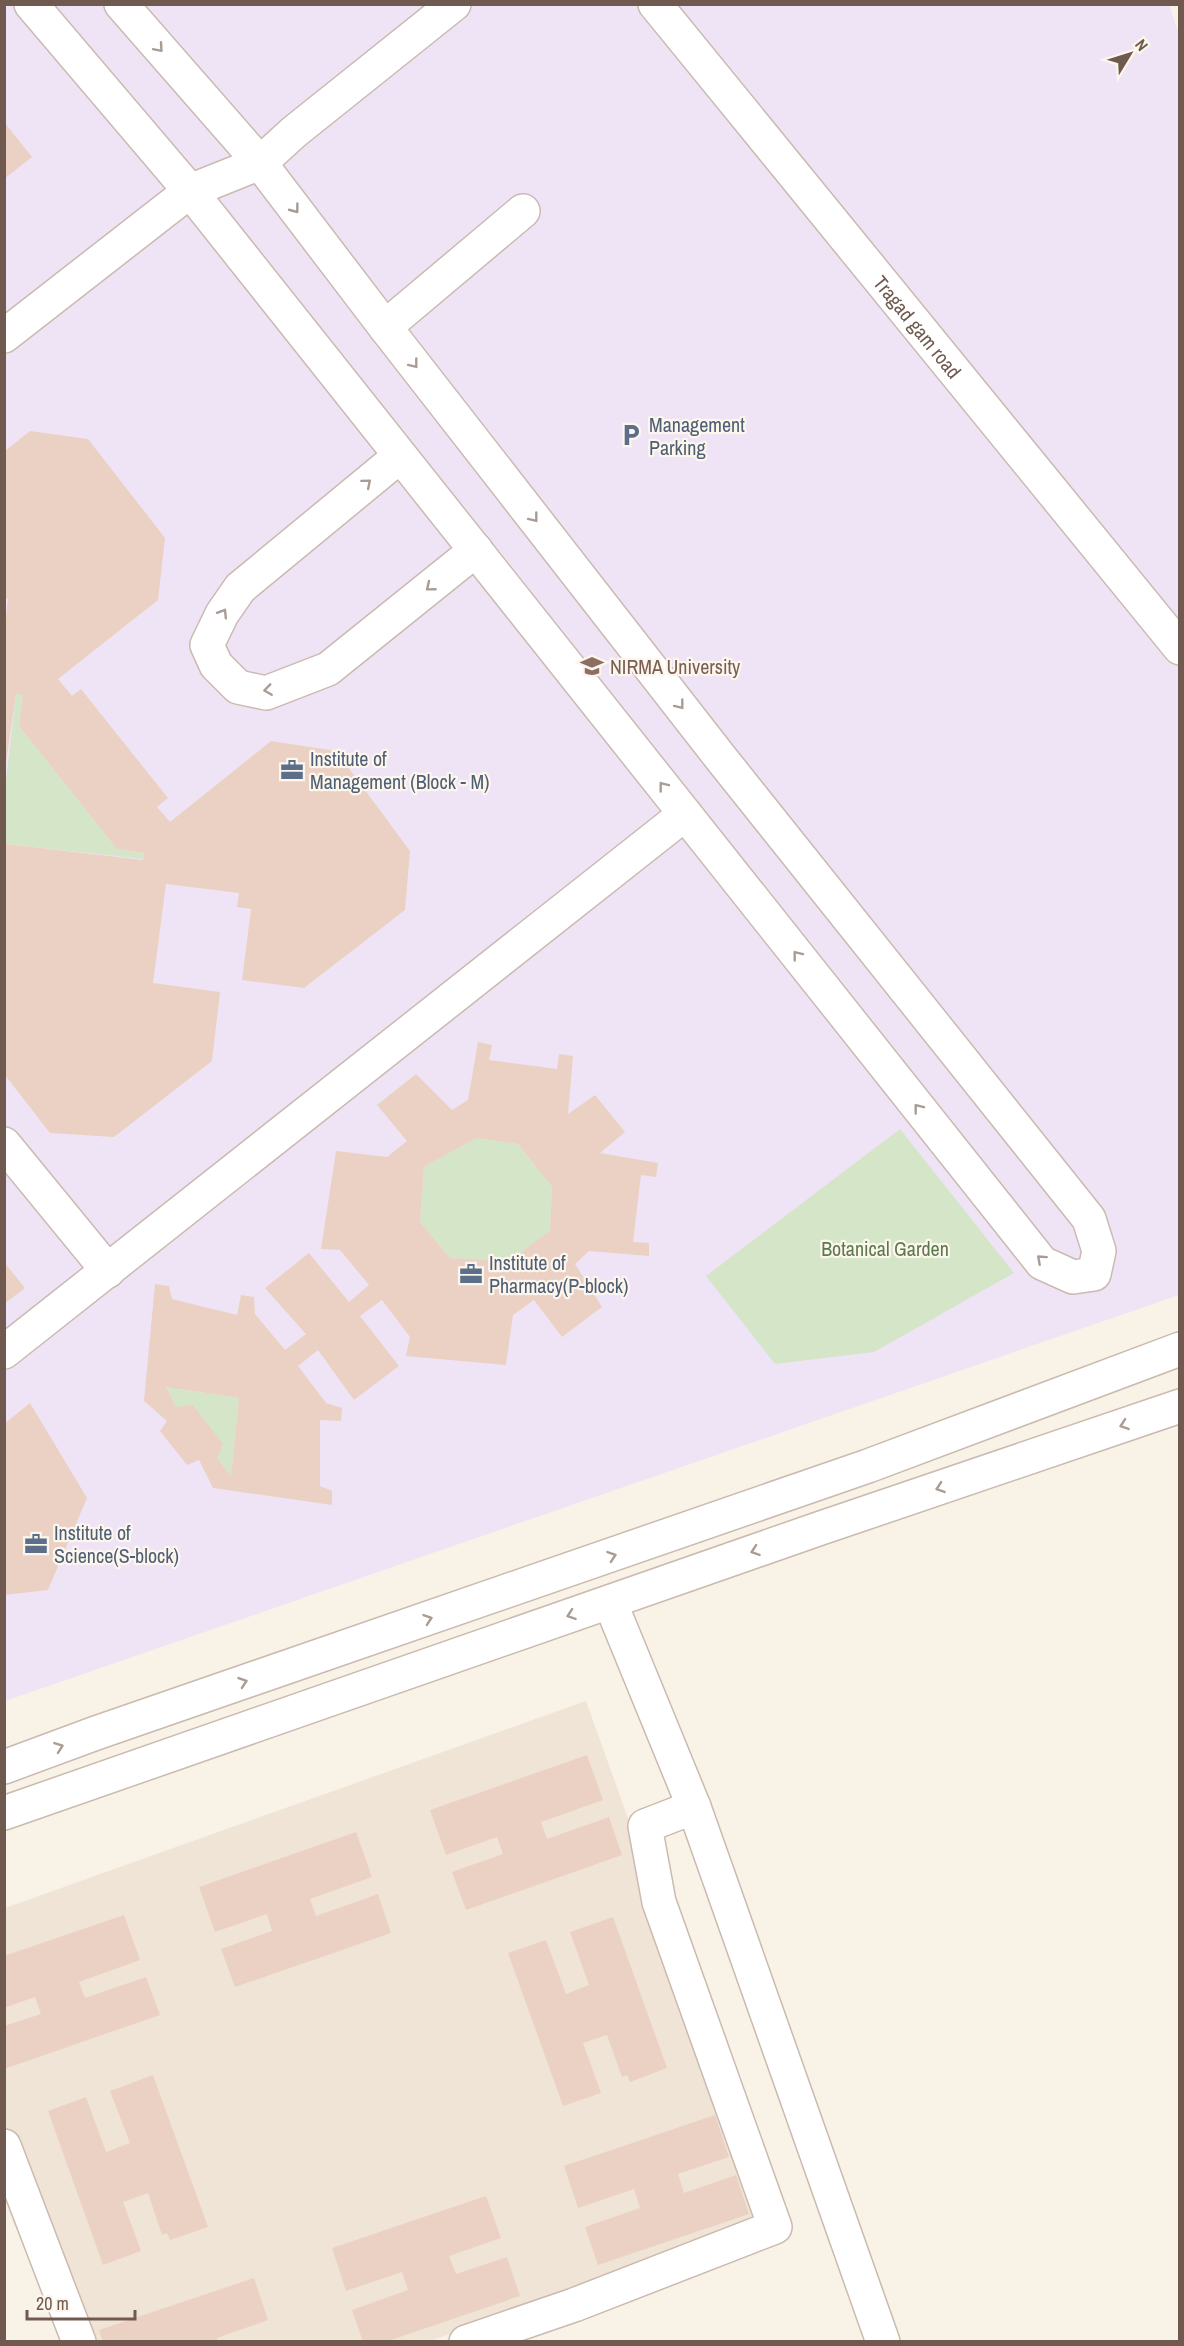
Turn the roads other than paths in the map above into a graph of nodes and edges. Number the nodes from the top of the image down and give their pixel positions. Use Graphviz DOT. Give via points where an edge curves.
graph roads {
  1 [pos="31,4"];
  2 [pos="121,4"];
  3 [pos="454,4"];
  4 [pos="655,4"];
  5 [pos="260,163"];
  6 [pos="190,191"];
  7 [pos="523,211"];
  8 [pos="384,327"];
  9 [pos="4,336"];
  10 [pos="400,456"];
  11 [pos="476,550"];
  12 [pos="1179,648"];
  13 [pos="685,814"];
  14 [pos="4,1144"];
  15 [pos="108,1271"];
  16 [pos="1179,1349"];
  17 [pos="4,1352"];
  18 [pos="1179,1406"];
  19 [pos="610,1602"];
  20 [pos="4,1767"];
  21 [pos="694,1806"];
  22 [pos="4,1814"];
  23 [pos="4,2146"];
  24 [pos="79,2342"];
  25 [pos="466,2342"];
  26 [pos="883,2342"];
  1 -- 6 [label="street"];
  2 -- 5 [label="street, one-way"];
  3 -- 5 [label="street"];
  4 -- 12 [label="street, Tragad gam road"];
  5 -- 6 [label="street"];
  5 -- 8 [label="street, one-way"];
  6 -- 9 [label="street"];
  6 -- 10 [label="street"];
  7 -- 8 [label="street"];
  8 -- 13 [label="street, one-way" via="1089,1219 1099,1251 1094,1274 1073,1277 1042,1263"];
  10 -- 11 [label="street"];
  11 -- 10 [label="street, one-way" via="328,669 266,693 238,687 216,665 207,645 240,588"];
  13 -- 11 [label="street, one-way"];
  13 -- 15 [label="street"];
  14 -- 15 [label="street"];
  15 -- 17 [label="street"];
  20 -- 16 [label="street, one-way" via="857,1470"];
  18 -- 19 [label="street, one-way"];
  19 -- 21 [label="street"];
  19 -- 22 [label="street, one-way"];
  21 -- 25 [label="street" via="645,1826 659,1902 775,2228"];
  21 -- 26 [label="street"];
  23 -- 24 [label="street"];
}
